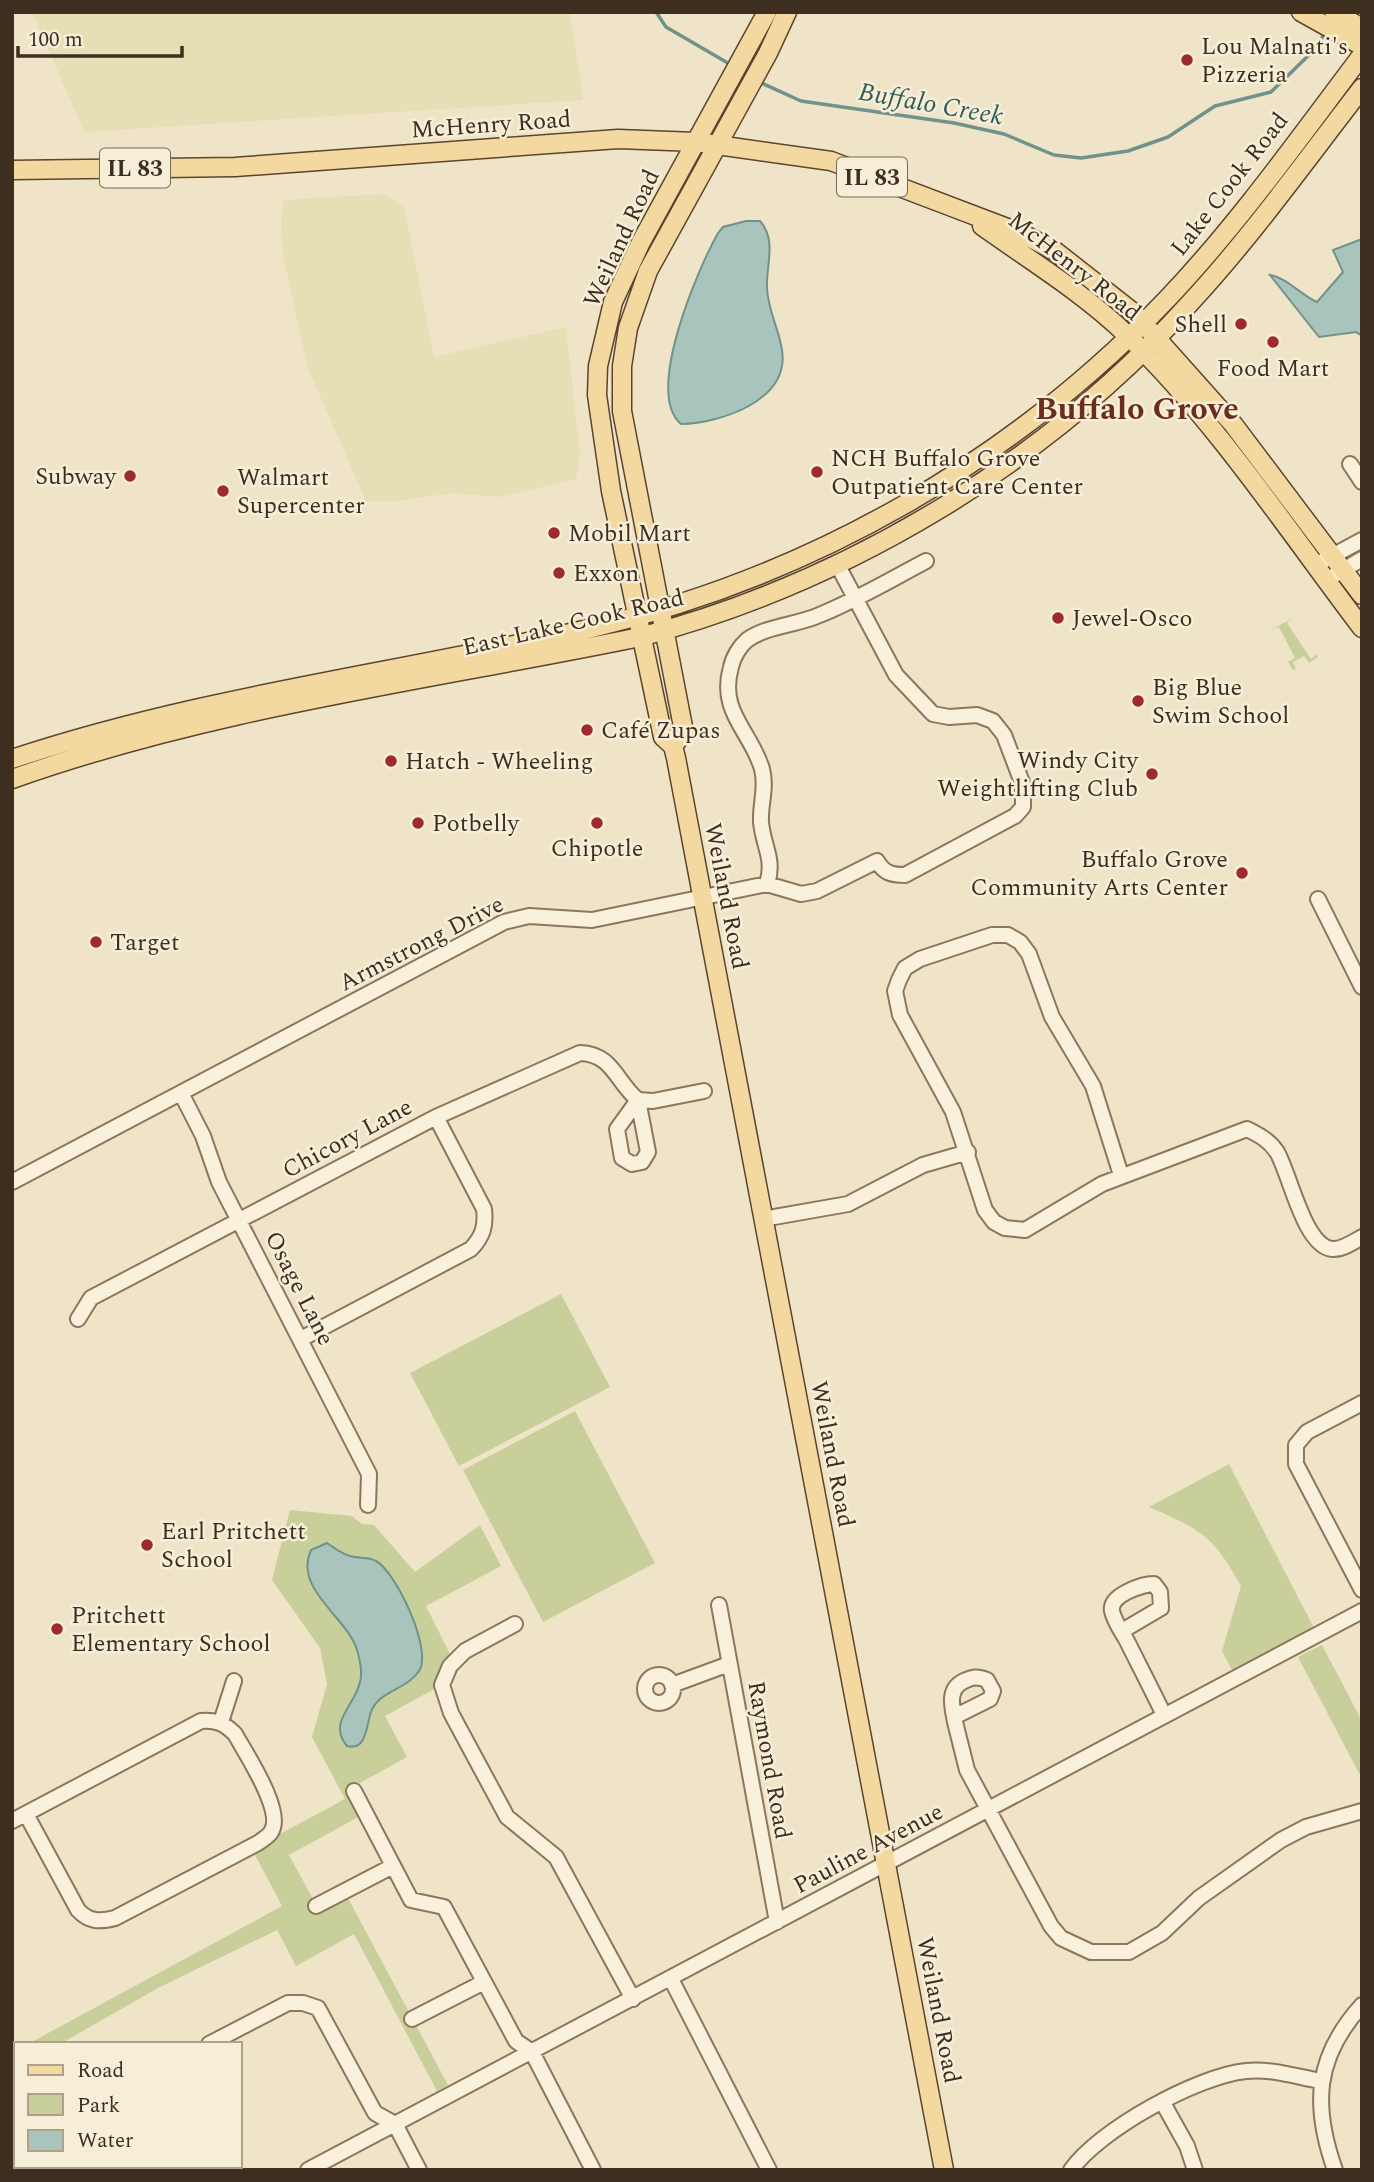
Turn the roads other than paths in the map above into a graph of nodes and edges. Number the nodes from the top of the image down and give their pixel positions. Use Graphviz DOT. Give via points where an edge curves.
graph roads {
  1 [pos="766,12"];
  2 [pos="787,12"];
  3 [pos="1304,14"];
  4 [pos="1345,23"];
  5 [pos="1362,46"];
  6 [pos="1362,55"];
  7 [pos="1362,88"];
  8 [pos="696,142"];
  9 [pos="719,145"];
  10 [pos="12,170"];
  11 [pos="962,211"];
  12 [pos="1143,323"];
  13 [pos="1129,337"];
  14 [pos="1157,339"];
  15 [pos="1143,352"];
  16 [pos="1350,464"];
  17 [pos="1362,482"];
  18 [pos="1362,540"];
  19 [pos="1333,555"];
  20 [pos="1362,559"];
  21 [pos="926,561"];
  22 [pos="837,564"];
  23 [pos="1343,570"];
  24 [pos="1321,573"];
  25 [pos="1362,595"];
  26 [pos="854,598"];
  27 [pos="660,609"];
  28 [pos="636,616"];
  29 [pos="1362,628"];
  30 [pos="664,631"];
  31 [pos="640,637"];
  32 [pos="673,746"];
  33 [pos="12,758"];
  34 [pos="12,779"];
  35 [pos="767,884"];
  36 [pos="702,899"];
  37 [pos="1318,900"];
  38 [pos="1362,987"];
  39 [pos="704,1091"];
  40 [pos="181,1093"];
  41 [pos="436,1117"];
  42 [pos="968,1152"];
  43 [pos="1121,1175"];
  44 [pos="12,1182"];
  45 [pos="763,1219"];
  46 [pos="239,1220"];
  47 [pos="1362,1237"];
  48 [pos="78,1319"];
  49 [pos="301,1339"];
  50 [pos="1362,1403"];
  51 [pos="368,1505"];
  52 [pos="1362,1590"];
  53 [pos="719,1605"];
  54 [pos="1362,1611"];
  55 [pos="515,1624"];
  56 [pos="1122,1631"];
  57 [pos="729,1664"];
  58 [pos="234,1681"];
  59 [pos="672,1685"];
  60 [pos="1164,1715"];
  61 [pos="954,1717"];
  62 [pos="221,1722"];
  63 [pos="354,1791"];
  64 [pos="988,1808"];
  65 [pos="1362,1811"];
  66 [pos="19,1818"];
  67 [pos="887,1864"];
  68 [pos="393,1866"];
  69 [pos="316,1906"];
  70 [pos="777,1922"];
  71 [pos="671,1979"];
  72 [pos="484,1982"];
  73 [pos="633,1999"];
  74 [pos="1362,2005"];
  75 [pos="412,2019"];
  76 [pos="213,2042"];
  77 [pos="533,2052"];
  78 [pos="1321,2081"];
  79 [pos="1163,2103"];
  80 [pos="395,2124"];
  81 [pos="308,2170"];
  82 [pos="419,2170"];
  83 [pos="593,2170"];
  84 [pos="769,2170"];
  85 [pos="944,2170"];
  86 [pos="1071,2170"];
  87 [pos="1195,2170"];
  88 [pos="1335,2170"];
  1 -- 8 [label="main road, Weiland Road"];
  2 -- 9 [label="main road, Weiland Road"];
  3 -- 4 [label="main road"];
  4 -- 5 [label="main road"];
  6 -- 12 [label="main road, Lake Cook Road" via="1214,245"];
  7 -- 14 [label="main road, Lake Cook Road" via="1240,244"];
  8 -- 9 [label="main road, McHenry Road / IL 83"];
  8 -- 10 [label="main road, McHenry Road / IL 83" via="618,139 235,167"];
  8 -- 28 [label="main road, Weiland Road" via="613,302 598,366 597,395 611,491"];
  9 -- 11 [label="main road, McHenry Road / IL 83" via="831,161"];
  9 -- 27 [label="main road, Weiland Road" via="648,271 628,328 622,366 622,411"];
  11 -- 12 [label="main road, McHenry Road / IL 83" via="1055,251"];
  11 -- 13 [label="main road, McHenry Road / IL 83" via="1073,290"];
  12 -- 13 [label="main road, Lake Cook Road"];
  12 -- 14 [label="main road, McHenry Road / IL 83"];
  13 -- 15 [label="main road, McHenry Road / IL 83"];
  13 -- 27 [label="main road, East Lake Cook Road" via="1004,443 899,509 827,547"];
  14 -- 15 [label="main road, East Lake Cook Road"];
  14 -- 19 [label="main road, McHenry Road / IL 83" via="1233,424"];
  15 -- 22 [label="main road, East Lake Cook Road" via="1007,464 913,524"];
  15 -- 24 [label="main road, McHenry Road / IL 83" via="1194,406"];
  16 -- 17 [label="street"];
  18 -- 19 [label="street"];
  19 -- 23 [label="main road, McHenry Road / IL 83"];
  19 -- 24 [label="street"];
  20 -- 23 [label="street"];
  21 -- 26 [label="street"];
  22 -- 26 [label="street, Armstrong Drive"];
  22 -- 30 [label="main road, East Lake Cook Road"];
  23 -- 24 [label="street"];
  23 -- 25 [label="main road, McHenry Road / IL 83"];
  24 -- 29 [label="main road, McHenry Road / IL 83"];
  26 -- 35 [label="street" via="807,620 758,633 733,659 727,678 730,709 762,771 761,819 772,867"];
  26 -- 35 [label="street, Armstrong Drive" via="896,674 933,714 977,715 993,721 1004,735 1023,785 1023,807 1005,823 905,876 891,875 877,861 817,891 801,894"];
  27 -- 28 [label="main road, East Lake Cook Road"];
  27 -- 30 [label="main road, Weiland Road"];
  28 -- 31 [label="main road, Weiland Road"];
  28 -- 33 [label="main road, East Lake Cook Road" via="127,723"];
  30 -- 31 [label="main road, East Lake Cook Road"];
  30 -- 32 [label="main road, Weiland Road" via="684,732"];
  31 -- 32 [label="main road, Weiland Road" via="663,737"];
  31 -- 34 [label="main road, East Lake Cook Road" via="213,721"];
  32 -- 36 [label="main road, Weiland Road"];
  35 -- 36 [label="street, Armstrong Drive"];
  36 -- 40 [label="street, Armstrong Drive" via="592,920 529,916 504,922"];
  36 -- 45 [label="main road, Weiland Road"];
  37 -- 38 [label="street"];
  39 -- 41 [label="street, Chicory Lane" via="638,1100 611,1065 591,1054 580,1054"];
  40 -- 44 [label="street, Armstrong Drive"];
  40 -- 46 [label="street, Osage Lane"];
  41 -- 46 [label="street, Chicory Lane"];
  41 -- 49 [label="street" via="484,1209 481,1238 471,1249"];
  42 -- 43 [label="street" via="985,1210 994,1222 1015,1231 1040,1224"];
  42 -- 43 [label="street" via="953,1112 900,1015 895,991 905,968 920,959 980,937 1008,935 1029,954 1052,1017 1086,1072"];
  42 -- 45 [label="street" via="923,1166 848,1204"];
  43 -- 47 [label="street" via="1247,1129 1264,1137 1277,1152 1315,1241 1331,1249"];
  45 -- 67 [label="main road, Weiland Road"];
  46 -- 48 [label="street, Chicory Lane" via="91,1298"];
  46 -- 49 [label="street, Osage Lane"];
  49 -- 51 [label="street, Osage Lane" via="369,1474"];
  50 -- 52 [label="street" via="1307,1433 1296,1445 1296,1464"];
  53 -- 57 [label="street, Raymond Road"];
  54 -- 60 [label="street, Pauline Avenue"];
  55 -- 73 [label="street" via="465,1651 450,1666 442,1685 451,1713 507,1817 556,1857"];
  56 -- 60 [label="street"];
  57 -- 59 [label="street"];
  57 -- 70 [label="street, Raymond Road"];
  58 -- 62 [label="street"];
  60 -- 64 [label="street, Pauline Avenue"];
  61 -- 64 [label="street" via="967,1770"];
  62 -- 66 [label="street" via="201,1721"];
  62 -- 66 [label="street" via="235,1734 274,1807 271,1833 116,1918 84,1917"];
  63 -- 68 [label="street"];
  64 -- 65 [label="street" via="1061,1938 1091,1952 1110,1954 1147,1944 1199,1898 1287,1837"];
  64 -- 67 [label="street, Pauline Avenue"];
  67 -- 70 [label="street, Pauline Avenue"];
  67 -- 85 [label="main road, Weiland Road"];
  68 -- 69 [label="street"];
  68 -- 72 [label="street" via="411,1900 444,1908"];
  70 -- 71 [label="street, Pauline Avenue"];
  71 -- 73 [label="street, Pauline Avenue"];
  71 -- 84 [label="street"];
  72 -- 75 [label="street"];
  72 -- 77 [label="street" via="516,2041"];
  73 -- 77 [label="street, Pauline Avenue"];
  74 -- 78 [label="street" via="1334,2041"];
  76 -- 80 [label="street" via="288,2003 318,2008 375,2113"];
  77 -- 80 [label="street, Pauline Avenue"];
  77 -- 83 [label="street"];
  78 -- 79 [label="street" via="1247,2071 1201,2083"];
  78 -- 88 [label="street" via="1320,2117"];
  79 -- 86 [label="street" via="1103,2136"];
  79 -- 87 [label="street"];
  80 -- 81 [label="street, Pauline Avenue"];
  80 -- 82 [label="street"];
}
